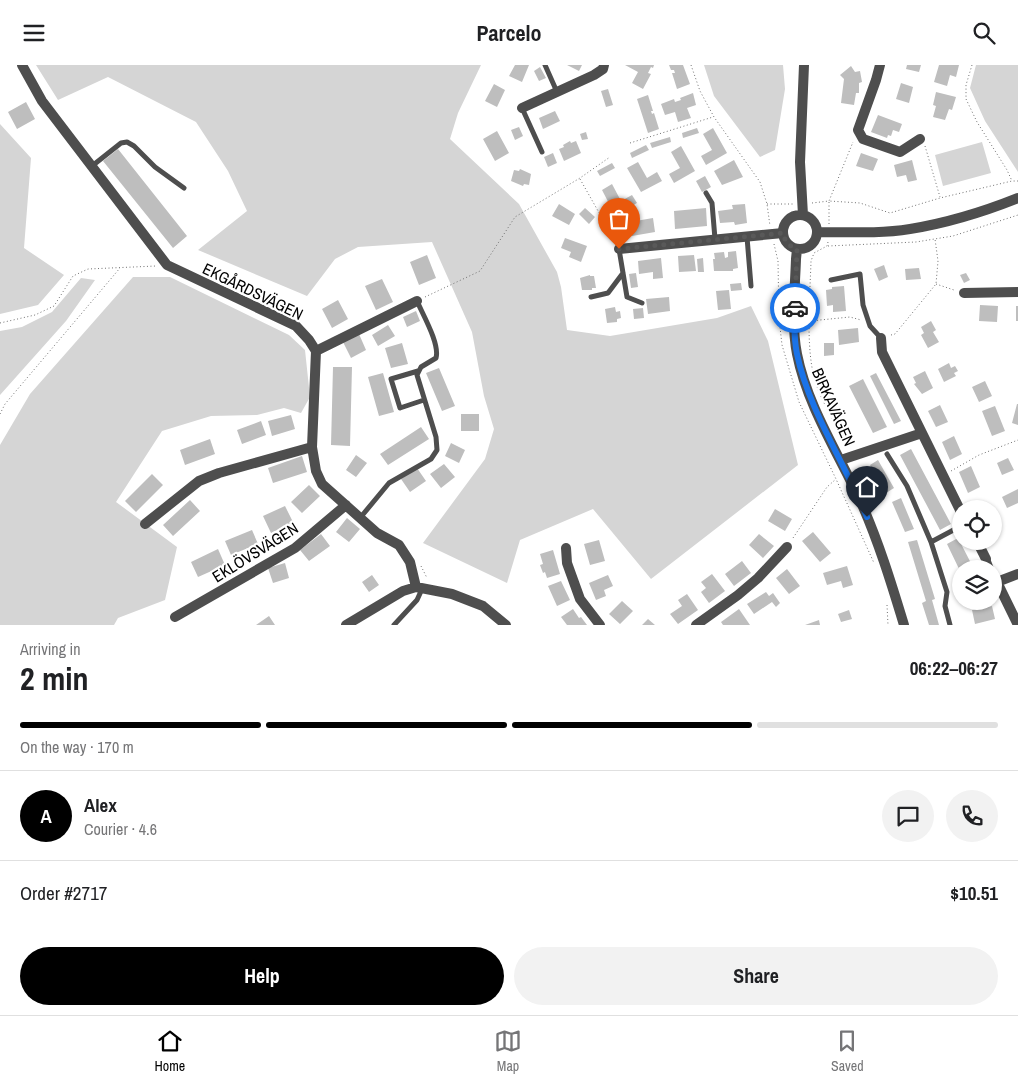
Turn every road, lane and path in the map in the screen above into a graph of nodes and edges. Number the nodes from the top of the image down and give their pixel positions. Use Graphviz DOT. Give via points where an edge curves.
graph roads {
  1 [pos="22,65"];
  2 [pos="545,65"];
  3 [pos="604,65"];
  4 [pos="691,65"];
  5 [pos="804,65"];
  6 [pos="880,65"];
  7 [pos="972,65"];
  8 [pos="557,92"];
  9 [pos="522,108"];
  10 [pos="714,117"];
  11 [pos="858,130"];
  12 [pos="920,139"];
  13 [pos="630,143"];
  14 [pos="542,152"];
  15 [pos="610,157"];
  16 [pos="92,166"];
  17 [pos="580,178"];
  18 [pos="1018,181"];
  19 [pos="184,188"];
  20 [pos="706,193"];
  21 [pos="940,198"];
  22 [pos="1018,198"];
  23 [pos="767,204"];
  24 [pos="802,204"];
  25 [pos="803,215"];
  26 [pos="817,232"];
  27 [pos="783,233"];
  28 [pos="771,235"];
  29 [pos="746,237"];
  30 [pos="935,239"];
  31 [pos="716,240"];
  32 [pos="619,249"];
  33 [pos="797,249"];
  34 [pos="166,265"];
  35 [pos="120,268"];
  36 [pos="623,273"];
  37 [pos="831,280"];
  38 [pos="936,284"];
  39 [pos="751,286"];
  40 [pos="1018,292"];
  41 [pos="964,293"];
  42 [pos="591,297"];
  43 [pos="417,301"];
  44 [pos="642,303"];
  45 [pos="809,321"];
  46 [pos="0,323"];
  47 [pos="870,327"];
  48 [pos="881,339"];
  49 [pos="316,351"];
  50 [pos="418,371"];
  51 [pos="424,400"];
  52 [pos="0,414"];
  53 [pos="922,433"];
  54 [pos="1018,440"];
  55 [pos="312,447"];
  56 [pos="887,454"];
  57 [pos="841,459"];
  58 [pos="943,475"];
  59 [pos="956,500"];
  60 [pos="346,505"];
  61 [pos="360,517"];
  62 [pos="145,524"];
  63 [pos="952,531"];
  64 [pos="931,542"];
  65 [pos="787,547"];
  66 [pos="566,548"];
  67 [pos="420,563"];
  68 [pos="876,569"];
  69 [pos="1018,575"];
  70 [pos="1002,578"];
  71 [pos="419,588"];
  72 [pos="437,592"];
  73 [pos="1002,593"];
  74 [pos="887,600"];
  75 [pos="175,617"];
  76 [pos="346,625"];
  77 [pos="394,625"];
  78 [pos="506,625"];
  79 [pos="600,625"];
  80 [pos="696,625"];
  81 [pos="888,625"];
  82 [pos="904,625"];
  83 [pos="950,625"];
  84 [pos="1018,625"];
  1 -- 16 [label="street, EKGÅRDSVÄGEN" via="42,101"];
  2 -- 8 [label="lane"];
  3 -- 8 [label="street" via="594,75"];
  4 -- 10 [label="path"];
  5 -- 24 [label="street" via="800,162"];
  6 -- 11 [label="street"];
  7 -- 18 [label="path" via="966,99 1012,181"];
  8 -- 9 [label="street"];
  9 -- 14 [label="lane"];
  10 -- 13 [label="path"];
  10 -- 23 [label="path" via="760,181"];
  11 -- 12 [label="street" via="863,139 900,151"];
  11 -- 24 [label="path" via="829,201"];
  12 -- 21 [label="path"];
  15 -- 17 [label="path"];
  16 -- 19 [label="lane" via="121,143 127,142"];
  16 -- 34 [label="street, EKGÅRDSVÄGEN"];
  17 -- 32 [label="path"];
  17 -- 43 [label="path" via="514,217 480,271"];
  20 -- 31 [label="lane" via="712,203"];
  22 -- 26 [label="street" via="957,219 909,229"];
  23 -- 24 [label="path"];
  23 -- 28 [label="path"];
  24 -- 25 [label="street"];
  25 -- 26 [label="street" via="813,221"];
  25 -- 27 [label="street" via="787,221"];
  26 -- 33 [label="street" via="811,245"];
  27 -- 28 [label="street"];
  27 -- 33 [label="street" via="789,244"];
  28 -- 29 [label="street"];
  29 -- 31 [label="street"];
  29 -- 39 [label="lane"];
  30 -- 38 [label="path" via="938,261"];
  31 -- 32 [label="street"];
  32 -- 36 [label="lane"];
  33 -- 57 [label="street, BIRKAVÄGEN" via="794,327 797,353 804,383"];
  34 -- 35 [label="path"];
  34 -- 49 [label="street, EKGÅRDSVÄGEN" via="296,326"];
  35 -- 46 [label="path" via="88,269 73,276 54,306 35,315"];
  35 -- 52 [label="path"];
  36 -- 42 [label="lane" via="608,293"];
  36 -- 44 [label="lane" via="627,297"];
  37 -- 47 [label="lane" via="860,274 863,305"];
  38 -- 41 [label="path"];
  38 -- 48 [label="path" via="895,334"];
  40 -- 41 [label="street"];
  43 -- 49 [label="street"];
  43 -- 50 [label="lane" via="437,353 433,361"];
  45 -- 47 [label="path" via="850,317 863,320"];
  47 -- 48 [label="lane"];
  48 -- 53 [label="street" via="882,352"];
  49 -- 55 [label="street"];
  50 -- 51 [label="lane" via="417,379"];
  50 -- 51 [label="lane" via="392,379 400,408"];
  51 -- 61 [label="lane" via="437,443 434,455 389,483"];
  53 -- 57 [label="street"];
  53 -- 58 [label="street"];
  54 -- 58 [label="path" via="979,455"];
  55 -- 60 [label="street" via="316,471 322,483"];
  55 -- 62 [label="street" via="199,481"];
  56 -- 64 [label="lane" via="907,486"];
  57 -- 82 [label="street, BIRKAVÄGEN" via="879,545"];
  58 -- 59 [label="street"];
  60 -- 61 [label="street"];
  60 -- 75 [label="street, EKLÖVSVÄGEN" via="295,548"];
  61 -- 71 [label="street" via="399,545 410,562"];
  63 -- 64 [label="lane"];
  64 -- 83 [label="lane" via="947,592 945,605"];
  65 -- 68 [label="path" via="827,487 836,479"];
  65 -- 80 [label="street" via="758,578"];
  66 -- 79 [label="street" via="567,563 580,599"];
  67 -- 72 [label="path"];
  69 -- 70 [label="street"];
  71 -- 72 [label="street"];
  71 -- 76 [label="street" via="403,591"];
  71 -- 77 [label="lane" via="417,600"];
  72 -- 78 [label="street" via="483,606"];
  73 -- 84 [label="street"];
  74 -- 81 [label="path"];
}
